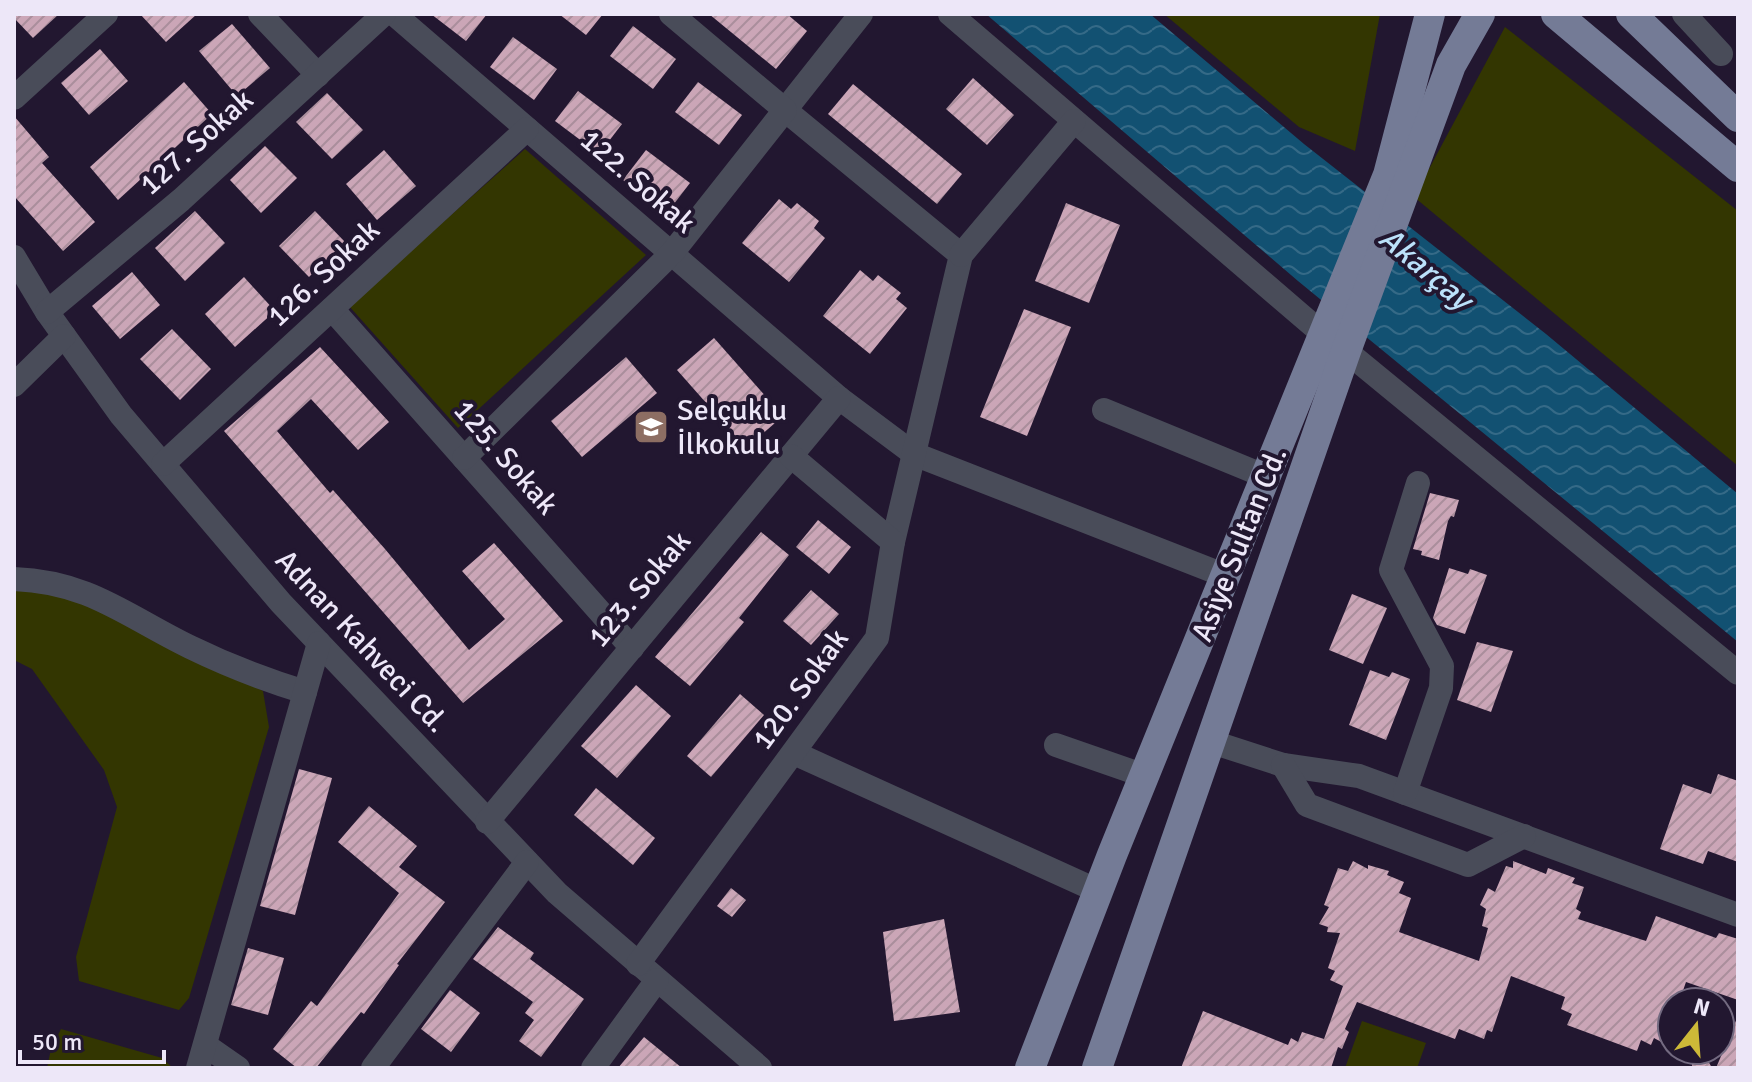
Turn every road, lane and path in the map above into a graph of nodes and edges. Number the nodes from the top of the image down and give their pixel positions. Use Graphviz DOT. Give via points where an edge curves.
graph roads {
  1 [pos="106,14"];
  2 [pos="260,14"];
  3 [pos="384,14"];
  4 [pos="394,14"];
  5 [pos="671,14"];
  6 [pos="861,14"];
  7 [pos="950,14"];
  8 [pos="1430,14"];
  9 [pos="1480,14"];
  10 [pos="1556,14"];
  11 [pos="1631,14"];
  12 [pos="1684,14"];
  13 [pos="1721,54"];
  14 [pos="318,75"];
  15 [pos="14,98"];
  16 [pos="785,110"];
  17 [pos="1738,117"];
  18 [pos="1074,121"];
  19 [pos="527,129"];
  20 [pos="1738,167"];
  21 [pos="1398,181"];
  22 [pos="672,253"];
  23 [pos="961,255"];
  24 [pos="14,257"];
  25 [pos="332,309"];
  26 [pos="47,312"];
  27 [pos="1339,333"];
  28 [pos="64,336"];
  29 [pos="14,385"];
  30 [pos="839,398"];
  31 [pos="1104,410"];
  32 [pos="914,454"];
  33 [pos="791,456"];
  34 [pos="464,458"];
  35 [pos="163,464"];
  36 [pos="1267,477"];
  37 [pos="1418,483"];
  38 [pos="893,542"];
  39 [pos="1226,576"];
  40 [pos="14,579"];
  41 [pos="319,643"];
  42 [pos="632,648"];
  43 [pos="1738,673"];
  44 [pos="305,692"];
  45 [pos="1212,742"];
  46 [pos="1056,745"];
  47 [pos="794,753"];
  48 [pos="1283,765"];
  49 [pos="1145,776"];
  50 [pos="1405,793"];
  51 [pos="487,822"];
  52 [pos="1524,836"];
  53 [pos="527,862"];
  54 [pos="1098,891"];
  55 [pos="1738,915"];
  56 [pos="638,964"];
  57 [pos="657,980"];
  58 [pos="710,1026"];
  59 [pos="202,1056"];
  60 [pos="238,1068"];
  61 [pos="373,1068"];
  62 [pos="593,1068"];
  63 [pos="760,1068"];
  64 [pos="781,1068"];
  65 [pos="1030,1068"];
  66 [pos="1097,1068"];
  1 -- 15 [label="street"];
  2 -- 14 [label="street"];
  3 -- 14 [label="street, 127. Sokak"];
  4 -- 19 [label="street, 122. Sokak"];
  5 -- 16 [label="street"];
  6 -- 16 [label="street"];
  7 -- 18 [label="street"];
  8 -- 21 [label="main road, Asiye Sultan Cd."];
  9 -- 21 [label="main road, Asiye Sultan Cd."];
  10 -- 20 [label="main road"];
  11 -- 17 [label="main road"];
  12 -- 13 [label="street"];
  14 -- 26 [label="street, 127. Sokak"];
  16 -- 22 [label="street"];
  16 -- 23 [label="street"];
  18 -- 23 [label="street"];
  18 -- 27 [label="street"];
  19 -- 22 [label="street, 122. Sokak"];
  19 -- 25 [label="street, 126. Sokak"];
  21 -- 27 [label="main road, Asiye Sultan Cd."];
  22 -- 30 [label="street, 122. Sokak"];
  22 -- 34 [label="street"];
  23 -- 32 [label="street, 120. Sokak"];
  24 -- 26 [label="street, Adnan Kahveci Cd."];
  25 -- 34 [label="street, 125. Sokak"];
  25 -- 35 [label="street, 126. Sokak"];
  26 -- 28 [label="street, Adnan Kahveci Cd."];
  27 -- 36 [label="main road, Asiye Sultan Cd."];
  27 -- 43 [label="street"];
  27 -- 45 [label="main road, Asiye Sultan Cd."];
  28 -- 29 [label="street"];
  28 -- 35 [label="street, Adnan Kahveci Cd."];
  30 -- 32 [label="street, 122. Sokak"];
  30 -- 33 [label="street, 123. Sokak"];
  31 -- 36 [label="street"];
  32 -- 38 [label="street, 120. Sokak"];
  32 -- 39 [label="street, 122. Sokak"];
  33 -- 38 [label="street"];
  33 -- 42 [label="street, 123. Sokak"];
  34 -- 42 [label="street, 125. Sokak"];
  35 -- 41 [label="street, Adnan Kahveci Cd."];
  36 -- 39 [label="main road, Asiye Sultan Cd."];
  37 -- 50 [label="street" via="1391,570 1442,666 1441,688"];
  38 -- 47 [label="street, 120. Sokak" via="877,638"];
  39 -- 49 [label="main road, Asiye Sultan Cd."];
  40 -- 44 [label="street" via="63,585 98,597 236,669"];
  41 -- 44 [label="street"];
  41 -- 51 [label="street, Adnan Kahveci Cd."];
  42 -- 51 [label="street, 123. Sokak"];
  44 -- 59 [label="street"];
  45 -- 48 [label="street"];
  45 -- 66 [label="main road, Asiye Sultan Cd."];
  46 -- 49 [label="street"];
  47 -- 54 [label="street"];
  47 -- 56 [label="street, 120. Sokak"];
  48 -- 50 [label="street" via="1359,776"];
  48 -- 52 [label="street" via="1307,805 1468,865"];
  49 -- 54 [label="main road, Asiye Sultan Cd."];
  50 -- 52 [label="street"];
  51 -- 53 [label="street, Adnan Kahveci Cd."];
  52 -- 55 [label="street"];
  53 -- 56 [label="street, Adnan Kahveci Cd."];
  53 -- 61 [label="street"];
  54 -- 65 [label="main road, Asiye Sultan Cd."];
  56 -- 57 [label="street, Adnan Kahveci Cd."];
  57 -- 58 [label="street, Adnan Kahveci Cd."];
  57 -- 62 [label="street"];
  58 -- 63 [label="street, Adnan Kahveci Cd."];
  58 -- 64 [label="street, Adnan Kahveci Cd."];
  59 -- 60 [label="street"];
}
